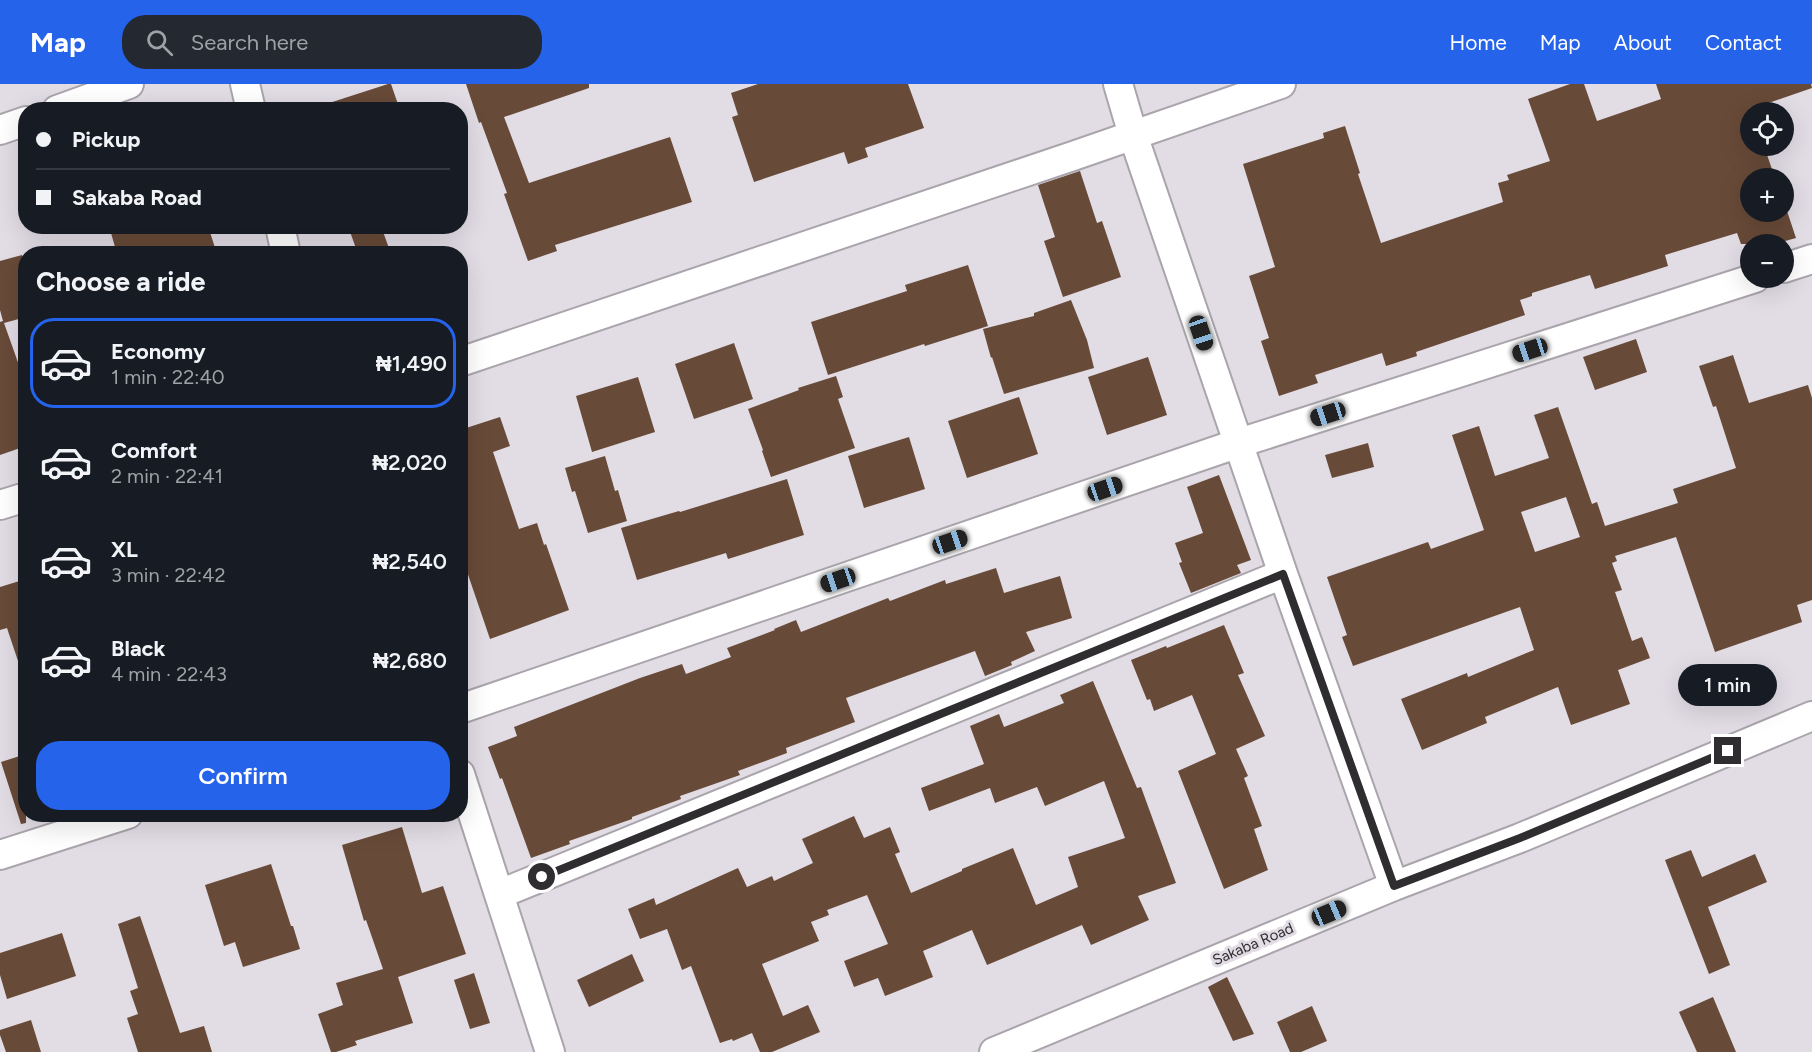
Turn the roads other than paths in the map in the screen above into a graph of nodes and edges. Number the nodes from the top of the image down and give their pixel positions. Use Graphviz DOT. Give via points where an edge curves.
graph roads {
  1 [pos="129,84"];
  2 [pos="245,84"];
  3 [pos="1118,84"];
  4 [pos="1281,84"];
  5 [pos="79,102"];
  6 [pos="249,102"];
  7 [pos="18,124"];
  8 [pos="0,130"];
  9 [pos="1133,135"];
  10 [pos="1812,259"];
  11 [pos="1794,265"];
  12 [pos="1740,283"];
  13 [pos="468,359"];
  14 [pos="1239,443"];
  15 [pos="18,499"];
  16 [pos="0,505"];
  17 [pos="1283,574"];
  18 [pos="468,706"];
  19 [pos="1812,716"];
  20 [pos="468,798"];
  21 [pos="103,822"];
  22 [pos="0,855"];
  23 [pos="1394,886"];
  24 [pos="500,894"];
  25 [pos="550,1052"];
  26 [pos="994,1052"];
  1 -- 5 [label="street"];
  2 -- 6 [label="street"];
  3 -- 9 [label="street"];
  4 -- 9 [label="street"];
  7 -- 8 [label="street"];
  9 -- 13 [label="street"];
  9 -- 14 [label="street"];
  10 -- 11 [label="street"];
  12 -- 14 [label="street"];
  14 -- 17 [label="street"];
  14 -- 18 [label="street"];
  15 -- 16 [label="street"];
  17 -- 23 [label="street"];
  17 -- 24 [label="street"];
  19 -- 23 [label="street, Sakaba Road" via="1520,838"];
  20 -- 24 [label="street"];
  21 -- 22 [label="street"];
  23 -- 26 [label="street, Sakaba Road"];
  24 -- 25 [label="street"];
}
